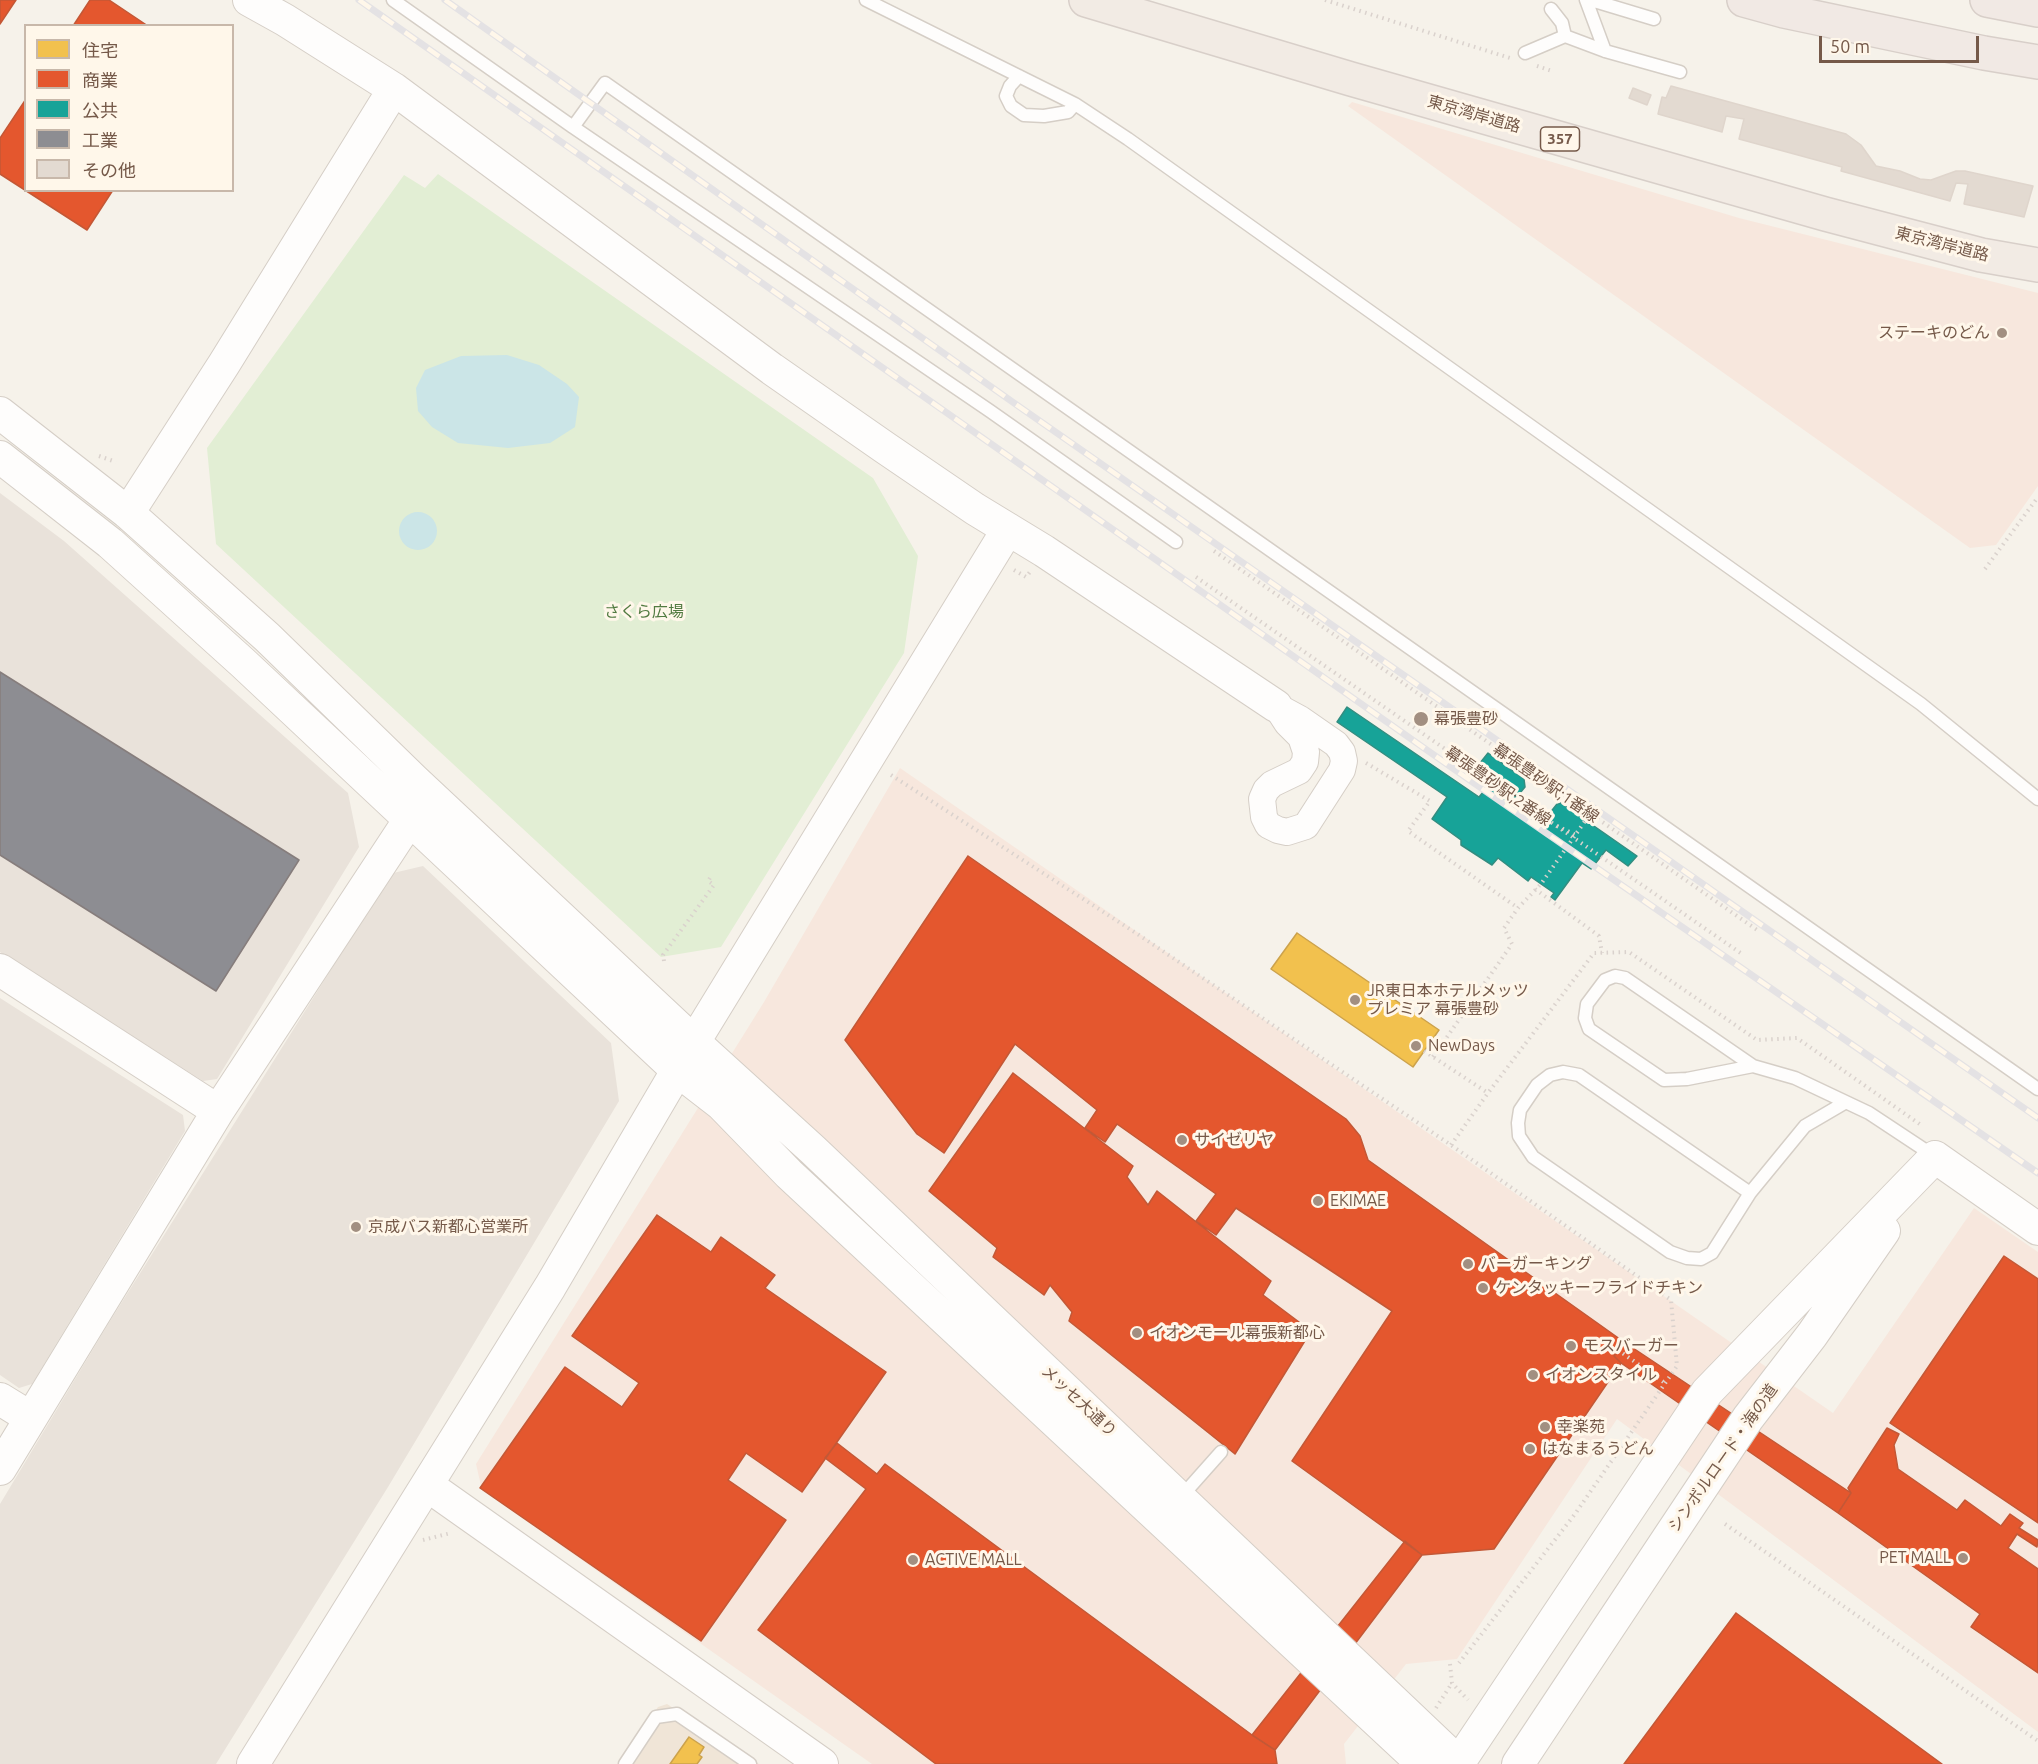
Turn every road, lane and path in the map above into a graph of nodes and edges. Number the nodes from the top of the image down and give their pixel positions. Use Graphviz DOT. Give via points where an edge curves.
graph roads {
  1 [pos="249,0"];
  2 [pos="393,0"];
  3 [pos="866,0"];
  4 [pos="1086,0"];
  5 [pos="1324,0"];
  6 [pos="1586,0"];
  7 [pos="1592,0"];
  8 [pos="1744,0"];
  9 [pos="1987,0"];
  10 [pos="1551,9"];
  11 [pos="2038,10"];
  12 [pos="1654,19"];
  13 [pos="1565,36"];
  14 [pos="1605,51"];
  15 [pos="1524,59"];
  16 [pos="2038,62"];
  17 [pos="1552,71"];
  18 [pos="1680,72"];
  19 [pos="1018,76"];
  20 [pos="394,89"];
  21 [pos="1075,104"];
  22 [pos="573,127"];
  23 [pos="1981,255"];
  24 [pos="2038,265"];
  25 [pos="2038,277"];
  26 [pos="0,413"];
  27 [pos="0,457"];
  28 [pos="2038,497"];
  29 [pos="128,513"];
  30 [pos="1008,529"];
  31 [pos="1176,542"];
  32 [pos="1214,552"];
  33 [pos="1034,567"];
  34 [pos="1985,569"];
  35 [pos="1014,570"];
  36 [pos="1196,577"];
  37 [pos="1276,706"];
  38 [pos="1364,761"];
  39 [pos="891,775"];
  40 [pos="2038,800"];
  41 [pos="1590,814"];
  42 [pos="410,819"];
  43 [pos="1557,826"];
  44 [pos="1576,835"];
  45 [pos="710,878"];
  46 [pos="1535,889"];
  47 [pos="1518,908"];
  48 [pos="1760,932"];
  49 [pos="1602,953"];
  50 [pos="1742,954"];
  51 [pos="664,961"];
  52 [pos="0,970"];
  53 [pos="694,1042"];
  54 [pos="1424,1051"];
  55 [pos="1433,1057"];
  56 [pos="1753,1066"];
  57 [pos="677,1070"];
  58 [pos="2038,1089"];
  59 [pos="1488,1093"];
  60 [pos="1845,1102"];
  61 [pos="218,1111"];
  62 [pos="1935,1157"];
  63 [pos="1750,1193"];
  64 [pos="2038,1229"];
  65 [pos="1618,1350"];
  66 [pos="1665,1383"];
  67 [pos="0,1399"];
  68 [pos="31,1418"];
  69 [pos="1221,1452"];
  70 [pos="0,1469"];
  71 [pos="427,1485"];
  72 [pos="1181,1497"];
  73 [pos="1725,1524"];
  74 [pos="452,1533"];
  75 [pos="416,1542"];
  76 [pos="1459,1663"];
  77 [pos="1450,1664"];
  78 [pos="1452,1683"];
  79 [pos="1468,1700"];
  80 [pos="1434,1709"];
  81 [pos="2038,1741"];
  82 [pos="1459,1763"];
  83 [pos="253,1764"];
  84 [pos="626,1764"];
  85 [pos="750,1764"];
  86 [pos="822,1764"];
  87 [pos="1423,1764"];
  88 [pos="1518,1764"];
  1 -- 20 [label="street"];
  2 -- 22 [label="lane"];
  3 -- 19 [label="lane"];
  4 -- 23 [label="highway, 東京湾岸道路 / 357" via="1679,173"];
  5 -- 15 [label="path"];
  6 -- 14 [label="lane"];
  7 -- 12 [label="lane"];
  8 -- 16 [label="highway"];
  9 -- 11 [label="highway"];
  10 -- 13 [label="lane" via="1562,22"];
  13 -- 14 [label="lane"];
  13 -- 15 [label="lane"];
  14 -- 18 [label="lane"];
  15 -- 17 [label="path"];
  19 -- 21 [label="lane"];
  19 -- 21 [label="lane" via="1006,96 1011,106 1024,115 1068,112"];
  20 -- 29 [label="street"];
  20 -- 30 [label="street" via="772,369"];
  21 -- 40 [label="lane" via="1921,704"];
  22 -- 31 [label="lane"];
  22 -- 58 [label="lane" via="605,84"];
  23 -- 24 [label="highway, 東京湾岸道路 / 357"];
  23 -- 25 [label="highway, 357"];
  26 -- 29 [label="street, メッセ大通り"];
  27 -- 42 [label="street, メッセ大通り" via="110,543"];
  28 -- 34 [label="path"];
  29 -- 53 [label="street, メッセ大通り" via="267,637"];
  30 -- 37 [label="street"];
  30 -- 53 [label="street"];
  32 -- 41 [label="path, 幕張豊砂駅;1番線"];
  33 -- 35 [label="path" via="1026,577"];
  36 -- 43 [label="path, 幕張豊砂駅;2番線, bridge"];
  37 -- 37 [label="street" via="1336,744 1344,761 1306,826 1287,832 1268,825 1262,799 1272,784 1299,771 1306,752 1301,737"];
  38 -- 47 [label="path" via="1430,801 1408,831"];
  39 -- 66 [label="path" via="1139,935 1451,1145 1671,1300 1677,1366"];
  41 -- 44 [label="path"];
  41 -- 48 [label="path, 幕張豊砂駅;1番線"];
  42 -- 57 [label="street, メッセ大通り"];
  42 -- 61 [label="street"];
  43 -- 44 [label="path"];
  43 -- 50 [label="path, 幕張豊砂駅;2番線, bridge"];
  44 -- 46 [label="path"];
  45 -- 51 [label="path" via="708,881 714,885 663,955"];
  46 -- 47 [label="path"];
  46 -- 49 [label="path" via="1599,936"];
  47 -- 55 [label="path" via="1504,928 1512,944"];
  52 -- 61 [label="street"];
  53 -- 57 [label="street"];
  53 -- 72 [label="street, メッセ大通り"];
  54 -- 55 [label="path"];
  55 -- 59 [label="path"];
  56 -- 56 [label="lane" via="1664,1080 1589,1029 1585,1018 1587,1004 1605,980 1625,978"];
  56 -- 60 [label="lane" via="1795,1078"];
  57 -- 71 [label="street" via="550,1287"];
  57 -- 87 [label="street, メッセ大通り" via="721,1104 789,1174"];
  60 -- 62 [label="lane" via="1869,1113"];
  60 -- 63 [label="lane" via="1805,1125"];
  61 -- 68 [label="street"];
  62 -- 64 [label="street"];
  62 -- 82 [label="street" via="1707,1392"];
  62 -- 88 [label="street, シンボルロード・海の道" via="1812,1335 1748,1418"];
  63 -- 63 [label="lane" via="1712,1253 1701,1259 1670,1252 1533,1157 1519,1136 1520,1110 1537,1084 1550,1075 1579,1075"];
  65 -- 66 [label="path"];
  66 -- 76 [label="path" via="1575,1514"];
  67 -- 68 [label="street"];
  68 -- 70 [label="street"];
  69 -- 72 [label="lane"];
  71 -- 83 [label="street"];
  71 -- 86 [label="street"];
  72 -- 82 [label="street, メッセ大通り"];
  73 -- 81 [label="path"];
  74 -- 75 [label="path"];
  77 -- 78 [label="path"];
  78 -- 79 [label="path"];
  78 -- 80 [label="path"];
  84 -- 85 [label="lane" via="656,1718 677,1714"];
}
